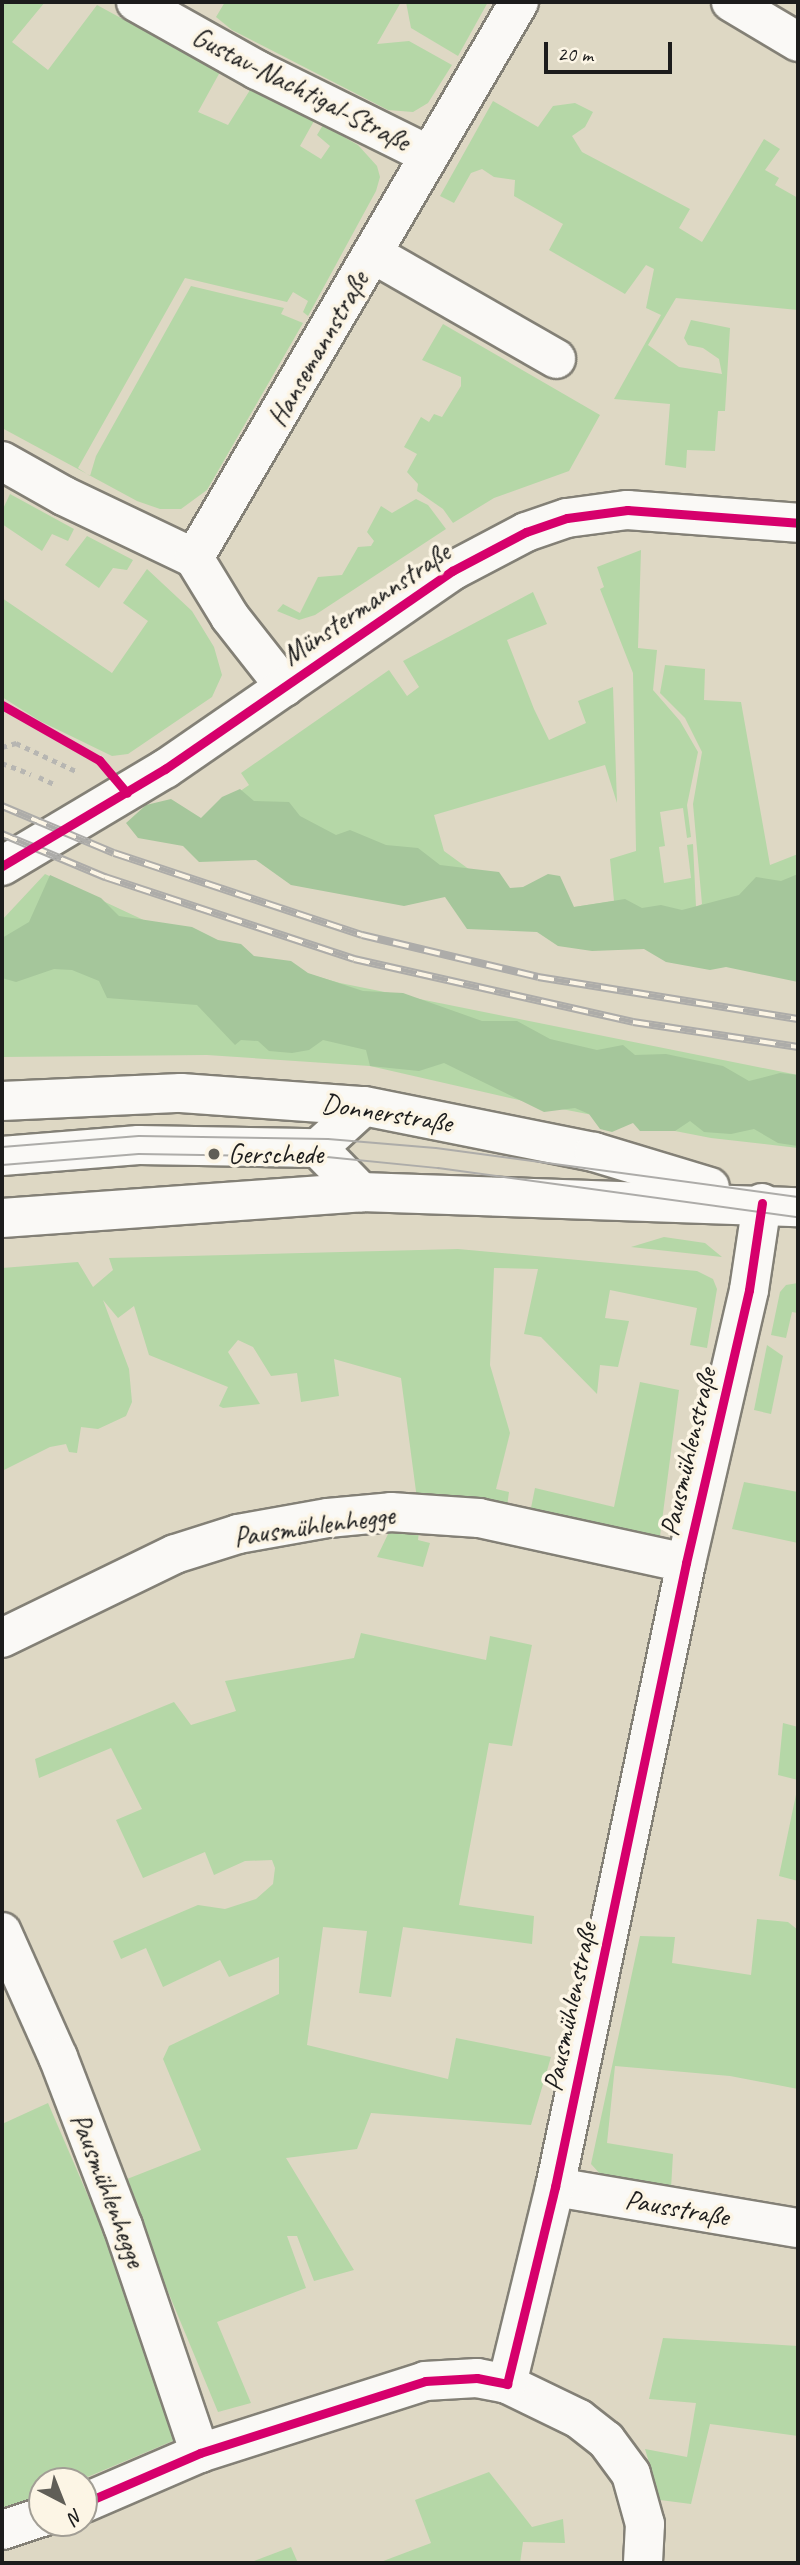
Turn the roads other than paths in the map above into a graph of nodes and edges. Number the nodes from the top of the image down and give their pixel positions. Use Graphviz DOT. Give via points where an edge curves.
graph roads {
  1 [pos="136,2"];
  2 [pos="519,2"];
  3 [pos="731,2"];
  4 [pos="798,42"];
  5 [pos="429,155"];
  6 [pos="373,254"];
  7 [pos="556,359"];
  8 [pos="2,461"];
  9 [pos="798,523"];
  10 [pos="194,558"];
  11 [pos="285,687"];
  12 [pos="2,866"];
  13 [pos="2,1101"];
  14 [pos="365,1106"];
  15 [pos="318,1148"];
  16 [pos="2,1157"];
  17 [pos="361,1192"];
  18 [pos="780,1205"];
  19 [pos="2,1218"];
  20 [pos="686,1563"];
  21 [pos="2,1638"];
  22 [pos="2,1932"];
  23 [pos="555,2187"];
  24 [pos="798,2228"];
  25 [pos="507,2384"];
  26 [pos="200,2453"];
  27 [pos="98,2496"];
  28 [pos="28,2522"];
  29 [pos="2,2530"];
  30 [pos="643,2563"];
  1 -- 5 [label="street, Gustav-Nachtigal-Straße" via="267,75"];
  2 -- 5 [label="street, Hansemannstraße"];
  3 -- 4 [label="street"];
  5 -- 6 [label="street, Hansemannstraße"];
  6 -- 7 [label="street"];
  6 -- 10 [label="street, Hansemannstraße"];
  8 -- 10 [label="street"];
  9 -- 11 [label="street, Münstermannstraße" via="646,509 610,510 548,524 452,572"];
  10 -- 11 [label="street" via="230,617"];
  11 -- 12 [label="street, Münstermannstraße" via="165,769"];
  13 -- 14 [label="street, Donnerstraße" via="181,1093"];
  14 -- 15 [label="street"];
  14 -- 18 [label="street, Donnerstraße" via="594,1153"];
  15 -- 16 [label="street" via="139,1145"];
  15 -- 17 [label="street"];
  17 -- 18 [label="street"];
  17 -- 19 [label="street"];
  18 -- 20 [label="street, Pausmühlenstraße" via="749,1290"];
  20 -- 21 [label="street, Pausmühlenhegge" via="479,1518 391,1512 328,1518 238,1534 174,1554"];
  20 -- 23 [label="street, Pausmühlenstraße"];
  22 -- 26 [label="street, Pausmühlenhegge" via="58,2057 118,2213"];
  23 -- 24 [label="street, Pausstraße"];
  23 -- 25 [label="street, Pausmühlenstraße"];
  25 -- 26 [label="street" via="477,2378 425,2381"];
  25 -- 30 [label="street" via="579,2419 606,2440 631,2474 645,2524"];
  26 -- 27 [label="street"];
  28 -- 29 [label="street"];
}
